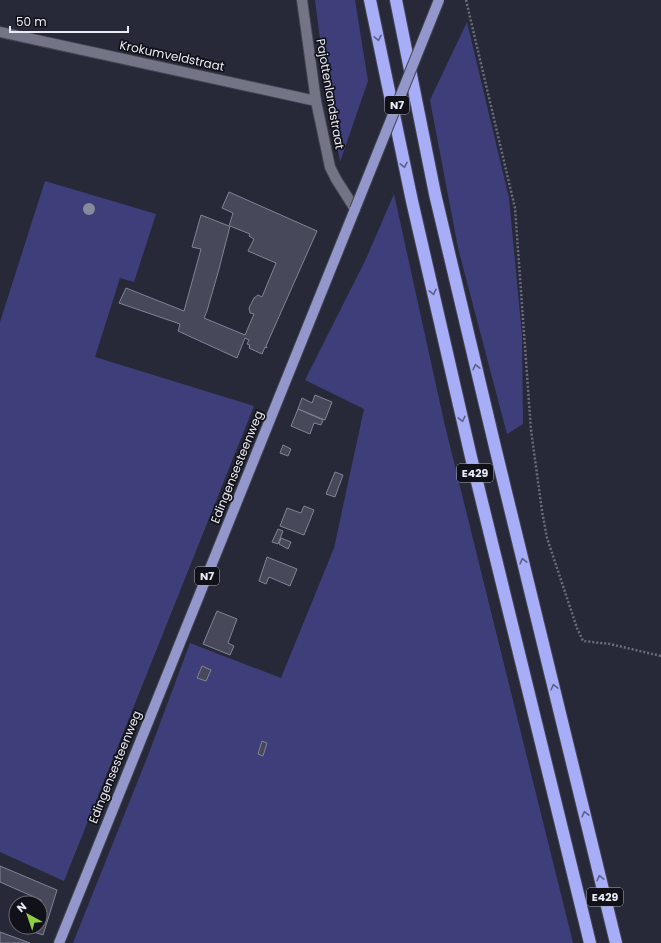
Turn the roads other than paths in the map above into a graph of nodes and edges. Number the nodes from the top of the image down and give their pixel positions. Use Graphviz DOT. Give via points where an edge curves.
graph roads {
  1 [pos="302,0"];
  2 [pos="370,0"];
  3 [pos="396,0"];
  4 [pos="439,0"];
  5 [pos="0,32"];
  6 [pos="316,101"];
  7 [pos="356,209"];
  8 [pos="59,943"];
  9 [pos="590,943"];
  10 [pos="616,943"];
  1 -- 6 [label="street, Pajottenlandstraat"];
  2 -- 9 [label="highway, E429, one-way" via="412,201 471,457"];
  10 -- 3 [label="highway, E429, one-way" via="444,232"];
  4 -- 7 [label="main road, Edingensesteenweg / N7, bridge"];
  5 -- 6 [label="street, Krokumveldstraat"];
  6 -- 7 [label="street, Pajottenlandstraat" via="330,167"];
  7 -- 8 [label="main road, Edingensesteenweg / N7"];
}
